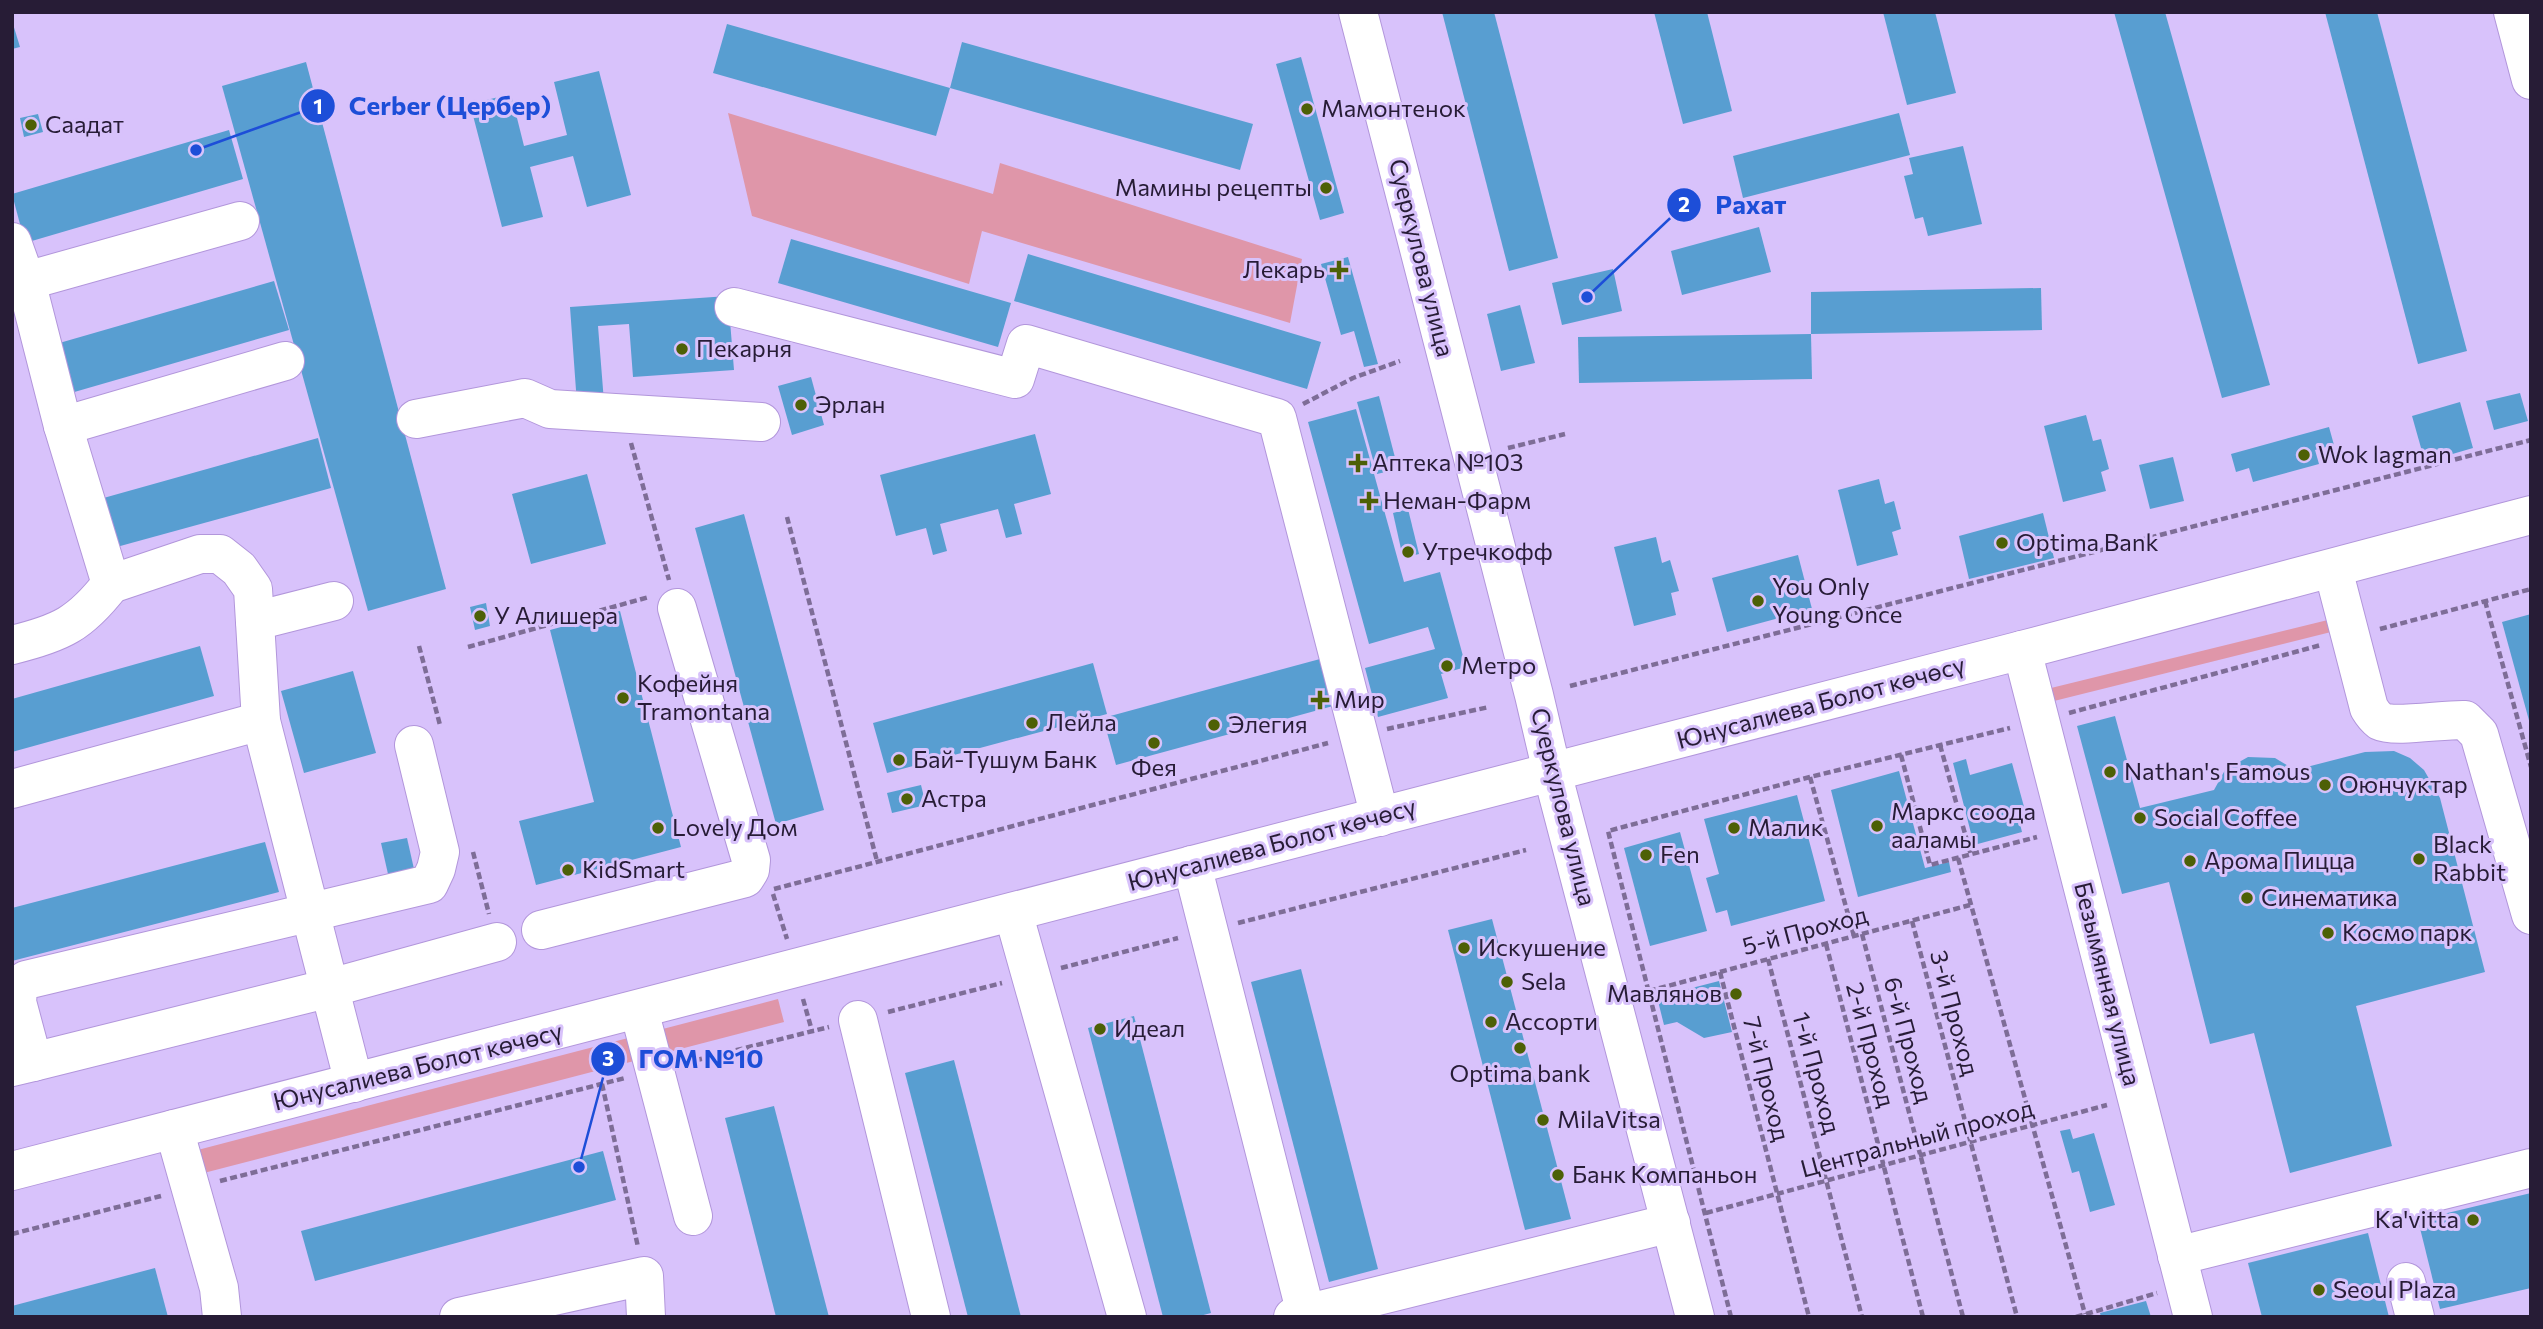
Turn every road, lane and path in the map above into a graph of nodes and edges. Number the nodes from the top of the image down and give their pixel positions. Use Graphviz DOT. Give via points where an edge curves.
graph roads {
  1 [pos="1358,12"];
  2 [pos="2513,12"];
  3 [pos="2531,80"];
  4 [pos="240,221"];
  5 [pos="12,243"];
  6 [pos="26,281"];
  7 [pos="734,306"];
  8 [pos="12,342"];
  9 [pos="285,361"];
  10 [pos="1400,361"];
  11 [pos="50,372"];
  12 [pos="622,414"];
  13 [pos="1277,418"];
  14 [pos="416,419"];
  15 [pos="761,422"];
  16 [pos="64,426"];
  17 [pos="1566,434"];
  18 [pos="2531,440"];
  19 [pos="1508,448"];
  20 [pos="2531,515"];
  21 [pos="787,517"];
  22 [pos="2333,569"];
  23 [pos="111,584"];
  24 [pos="675,599"];
  25 [pos="334,601"];
  26 [pos="2485,601"];
  27 [pos="255,621"];
  28 [pos="12,645"];
  29 [pos="419,646"];
  30 [pos="468,647"];
  31 [pos="2022,650"];
  32 [pos="1570,686"];
  33 [pos="432,696"];
  34 [pos="261,721"];
  35 [pos="414,745"];
  36 [pos="1940,746"];
  37 [pos="1901,755"];
  38 [pos="2531,767"];
  39 [pos="1552,772"];
  40 [pos="1810,777"];
  41 [pos="12,789"];
  42 [pos="1380,817"];
  43 [pos="2068,829"];
  44 [pos="1608,831"];
  45 [pos="1526,850"];
  46 [pos="1970,855"];
  47 [pos="1958,858"];
  48 [pos="877,861"];
  49 [pos="1192,865"];
  50 [pos="772,890"];
  51 [pos="1970,905"];
  52 [pos="311,912"];
  53 [pos="1013,912"];
  54 [pos="2531,915"];
  55 [pos="1912,921"];
  56 [pos="541,930"];
  57 [pos="1209,930"];
  58 [pos="1863,934"];
  59 [pos="1854,936"];
  60 [pos="787,940"];
  61 [pos="497,942"];
  62 [pos="1826,944"];
  63 [pos="1768,959"];
  64 [pos="1720,972"];
  65 [pos="1032,975"];
  66 [pos="330,988"];
  67 [pos="1649,991"];
  68 [pos="802,995"];
  69 [pos="639,1010"];
  70 [pos="858,1020"];
  71 [pos="812,1031"];
  72 [pos="23,1065"];
  73 [pos="655,1071"];
  74 [pos="354,1083"];
  75 [pos="602,1084"];
  76 [pos="2136,1097"];
  77 [pos="2031,1126"];
  78 [pos="174,1129"];
  79 [pos="1971,1142"];
  80 [pos="1921,1156"];
  81 [pos="1883,1166"];
  82 [pos="2531,1168"];
  83 [pos="12,1171"];
  84 [pos="1827,1182"];
  85 [pos="191,1189"];
  86 [pos="1778,1195"];
  87 [pos="693,1216"];
  88 [pos="1689,1218"];
  89 [pos="12,1234"];
  90 [pos="644,1276"];
  91 [pos="2185,1286"];
  92 [pos="2088,1315"];
  93 [pos="1301,1316"];
  94 [pos="222,1317"];
  95 [pos="458,1317"];
  96 [pos="646,1317"];
  97 [pos="931,1317"];
  98 [pos="1127,1317"];
  99 [pos="1695,1317"];
  100 [pos="1731,1317"];
  101 [pos="1809,1317"];
  102 [pos="1862,1317"];
  103 [pos="1923,1317"];
  104 [pos="1963,1317"];
  105 [pos="2017,1317"];
  106 [pos="2076,1317"];
  1 -- 39 [label="main road, Суеркулова улица"];
  2 -- 3 [label="main road"];
  4 -- 6 [label="main road"];
  5 -- 6 [label="main road"];
  6 -- 11 [label="main road"];
  7 -- 13 [label="main road" via="1015,379 1026,344"];
  8 -- 11 [label="main road"];
  9 -- 16 [label="main road"];
  10 -- 13 [label="path" via="1353,378"];
  11 -- 16 [label="main road"];
  12 -- 14 [label="main road" via="550,409 525,398"];
  12 -- 15 [label="main road"];
  12 -- 24 [label="path"];
  13 -- 42 [label="main road"];
  16 -- 23 [label="main road"];
  17 -- 19 [label="path"];
  18 -- 32 [label="path"];
  20 -- 22 [label="main road, Юнусалиева Болот көчөсү"];
  21 -- 48 [label="path"];
  22 -- 31 [label="main road, Юнусалиева Болот көчөсү"];
  22 -- 54 [label="main road" via="2369,708 2378,720 2393,724 2465,720 2479,734"];
  23 -- 27 [label="main road" via="200,554 220,554 239,569 253,589"];
  23 -- 28 [label="main road" via="72,625"];
  24 -- 30 [label="path"];
  24 -- 56 [label="main road" via="751,860 750,870 745,878"];
  25 -- 27 [label="main road"];
  26 -- 38 [label="path"];
  27 -- 34 [label="main road"];
  29 -- 33 [label="path"];
  31 -- 39 [label="main road, Юнусалиева Болот көчөсү"];
  31 -- 43 [label="main road, Безымянная улица"];
  34 -- 41 [label="main road"];
  34 -- 52 [label="main road"];
  35 -- 52 [label="main road" via="440,852 429,884"];
  36 -- 46 [label="path"];
  37 -- 47 [label="path" via="1930,865"];
  39 -- 42 [label="main road, Юнусалиева Болот көчөсү"];
  39 -- 88 [label="main road, Суеркулова улица"];
  40 -- 59 [label="path"];
  42 -- 49 [label="main road, Юнусалиева Болот көчөсү"];
  43 -- 46 [label="path"];
  43 -- 76 [label="main road, Безымянная улица"];
  44 -- 67 [label="path"];
  45 -- 57 [label="path"];
  46 -- 47 [label="path"];
  47 -- 51 [label="path"];
  49 -- 53 [label="main road, Юнусалиева Болот көчөсү"];
  49 -- 57 [label="main road"];
  50 -- 60 [label="path"];
  51 -- 55 [label="path, 5-й Проход"];
  51 -- 77 [label="path"];
  52 -- 66 [label="main road"];
  52 -- 72 [label="main road" via="26,980 18,990 17,1002"];
  53 -- 65 [label="main road"];
  53 -- 69 [label="main road, Юнусалиева Болот көчөсү"];
  55 -- 58 [label="path, 5-й Проход"];
  55 -- 79 [label="path, 3-й Проход"];
  57 -- 65 [label="path"];
  57 -- 93 [label="main road"];
  58 -- 59 [label="path, 5-й Проход"];
  58 -- 80 [label="path, 6-й Проход"];
  59 -- 62 [label="path, 5-й Проход"];
  61 -- 66 [label="main road"];
  62 -- 63 [label="path, 5-й Проход"];
  62 -- 81 [label="path, 2-й Проход"];
  63 -- 64 [label="path, 5-й Проход"];
  63 -- 84 [label="path, 1-й Проход"];
  64 -- 67 [label="path, 5-й Проход"];
  64 -- 86 [label="path, 7-й Проход"];
  65 -- 70 [label="path"];
  65 -- 98 [label="main road"];
  66 -- 72 [label="main road"];
  66 -- 74 [label="main road"];
  67 -- 88 [label="path"];
  68 -- 71 [label="path"];
  69 -- 73 [label="main road"];
  69 -- 74 [label="main road, Юнусалиева Болот көчөсү"];
  70 -- 71 [label="path"];
  70 -- 97 [label="main road"];
  71 -- 73 [label="path"];
  73 -- 75 [label="path"];
  73 -- 87 [label="main road"];
  74 -- 78 [label="main road, Юнусалиева Болот көчөсү"];
  75 -- 85 [label="path"];
  75 -- 90 [label="path"];
  76 -- 77 [label="path, Центральный проход"];
  76 -- 91 [label="main road, Безымянная улица"];
  77 -- 79 [label="path, Центральный проход"];
  77 -- 92 [label="path"];
  78 -- 83 [label="main road, Юнусалиева Болот көчөсү"];
  78 -- 85 [label="main road"];
  79 -- 80 [label="path, Центральный проход"];
  79 -- 105 [label="path, 3-й Проход"];
  80 -- 81 [label="path, Центральный проход"];
  80 -- 104 [label="path, 6-й Проход"];
  81 -- 84 [label="path, Центральный проход"];
  81 -- 103 [label="path, 2-й Проход"];
  82 -- 91 [label="main road"];
  84 -- 86 [label="path, Центральный проход"];
  84 -- 102 [label="path, 1-й Проход"];
  85 -- 89 [label="path"];
  85 -- 94 [label="main road" via="219,1288"];
  86 -- 88 [label="path, Центральный проход"];
  86 -- 101 [label="path, 7-й Проход"];
  88 -- 93 [label="main road"];
  88 -- 99 [label="main road, Суеркулова улица"];
  88 -- 100 [label="path"];
  90 -- 95 [label="main road"];
  90 -- 96 [label="main road"];
  91 -- 92 [label="path"];
  92 -- 106 [label="path"];
}
